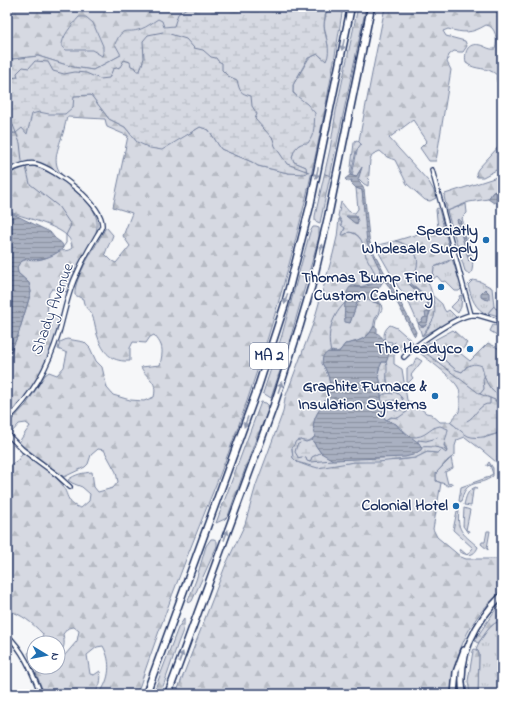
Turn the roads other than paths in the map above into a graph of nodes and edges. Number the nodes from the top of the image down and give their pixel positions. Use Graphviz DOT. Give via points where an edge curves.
graph roads {
  1 [pos="351,7"];
  2 [pos="371,7"];
  3 [pos="432,170"];
  4 [pos="7,171"];
  5 [pos="471,315"];
  6 [pos="502,322"];
  7 [pos="404,357"];
  8 [pos="7,420"];
  9 [pos="7,434"];
  10 [pos="70,487"];
  11 [pos="502,595"];
  12 [pos="7,635"];
  13 [pos="471,637"];
  14 [pos="41,694"];
  15 [pos="146,694"];
  16 [pos="168,694"];
  17 [pos="454,694"];
  18 [pos="463,694"];
  1 -- 15 [label="highway, MA 2, one-way" via="299,253 283,311 257,390"];
  16 -- 2 [label="highway, MA 2, one-way" via="300,325 328,217"];
  3 -- 5 [label="street"];
  4 -- 8 [label="street, Shady Avenue" via="26,164 45,168 76,189 92,204 99,215 102,227 74,280 54,347 40,379"];
  5 -- 6 [label="street"];
  5 -- 7 [label="street" via="461,317 437,332"];
  9 -- 10 [label="street"];
  11 -- 13 [label="street" via="485,614"];
  12 -- 14 [label="street" via="21,650"];
  13 -- 17 [label="street" via="457,667"];
  13 -- 18 [label="street" via="462,669"];
}
